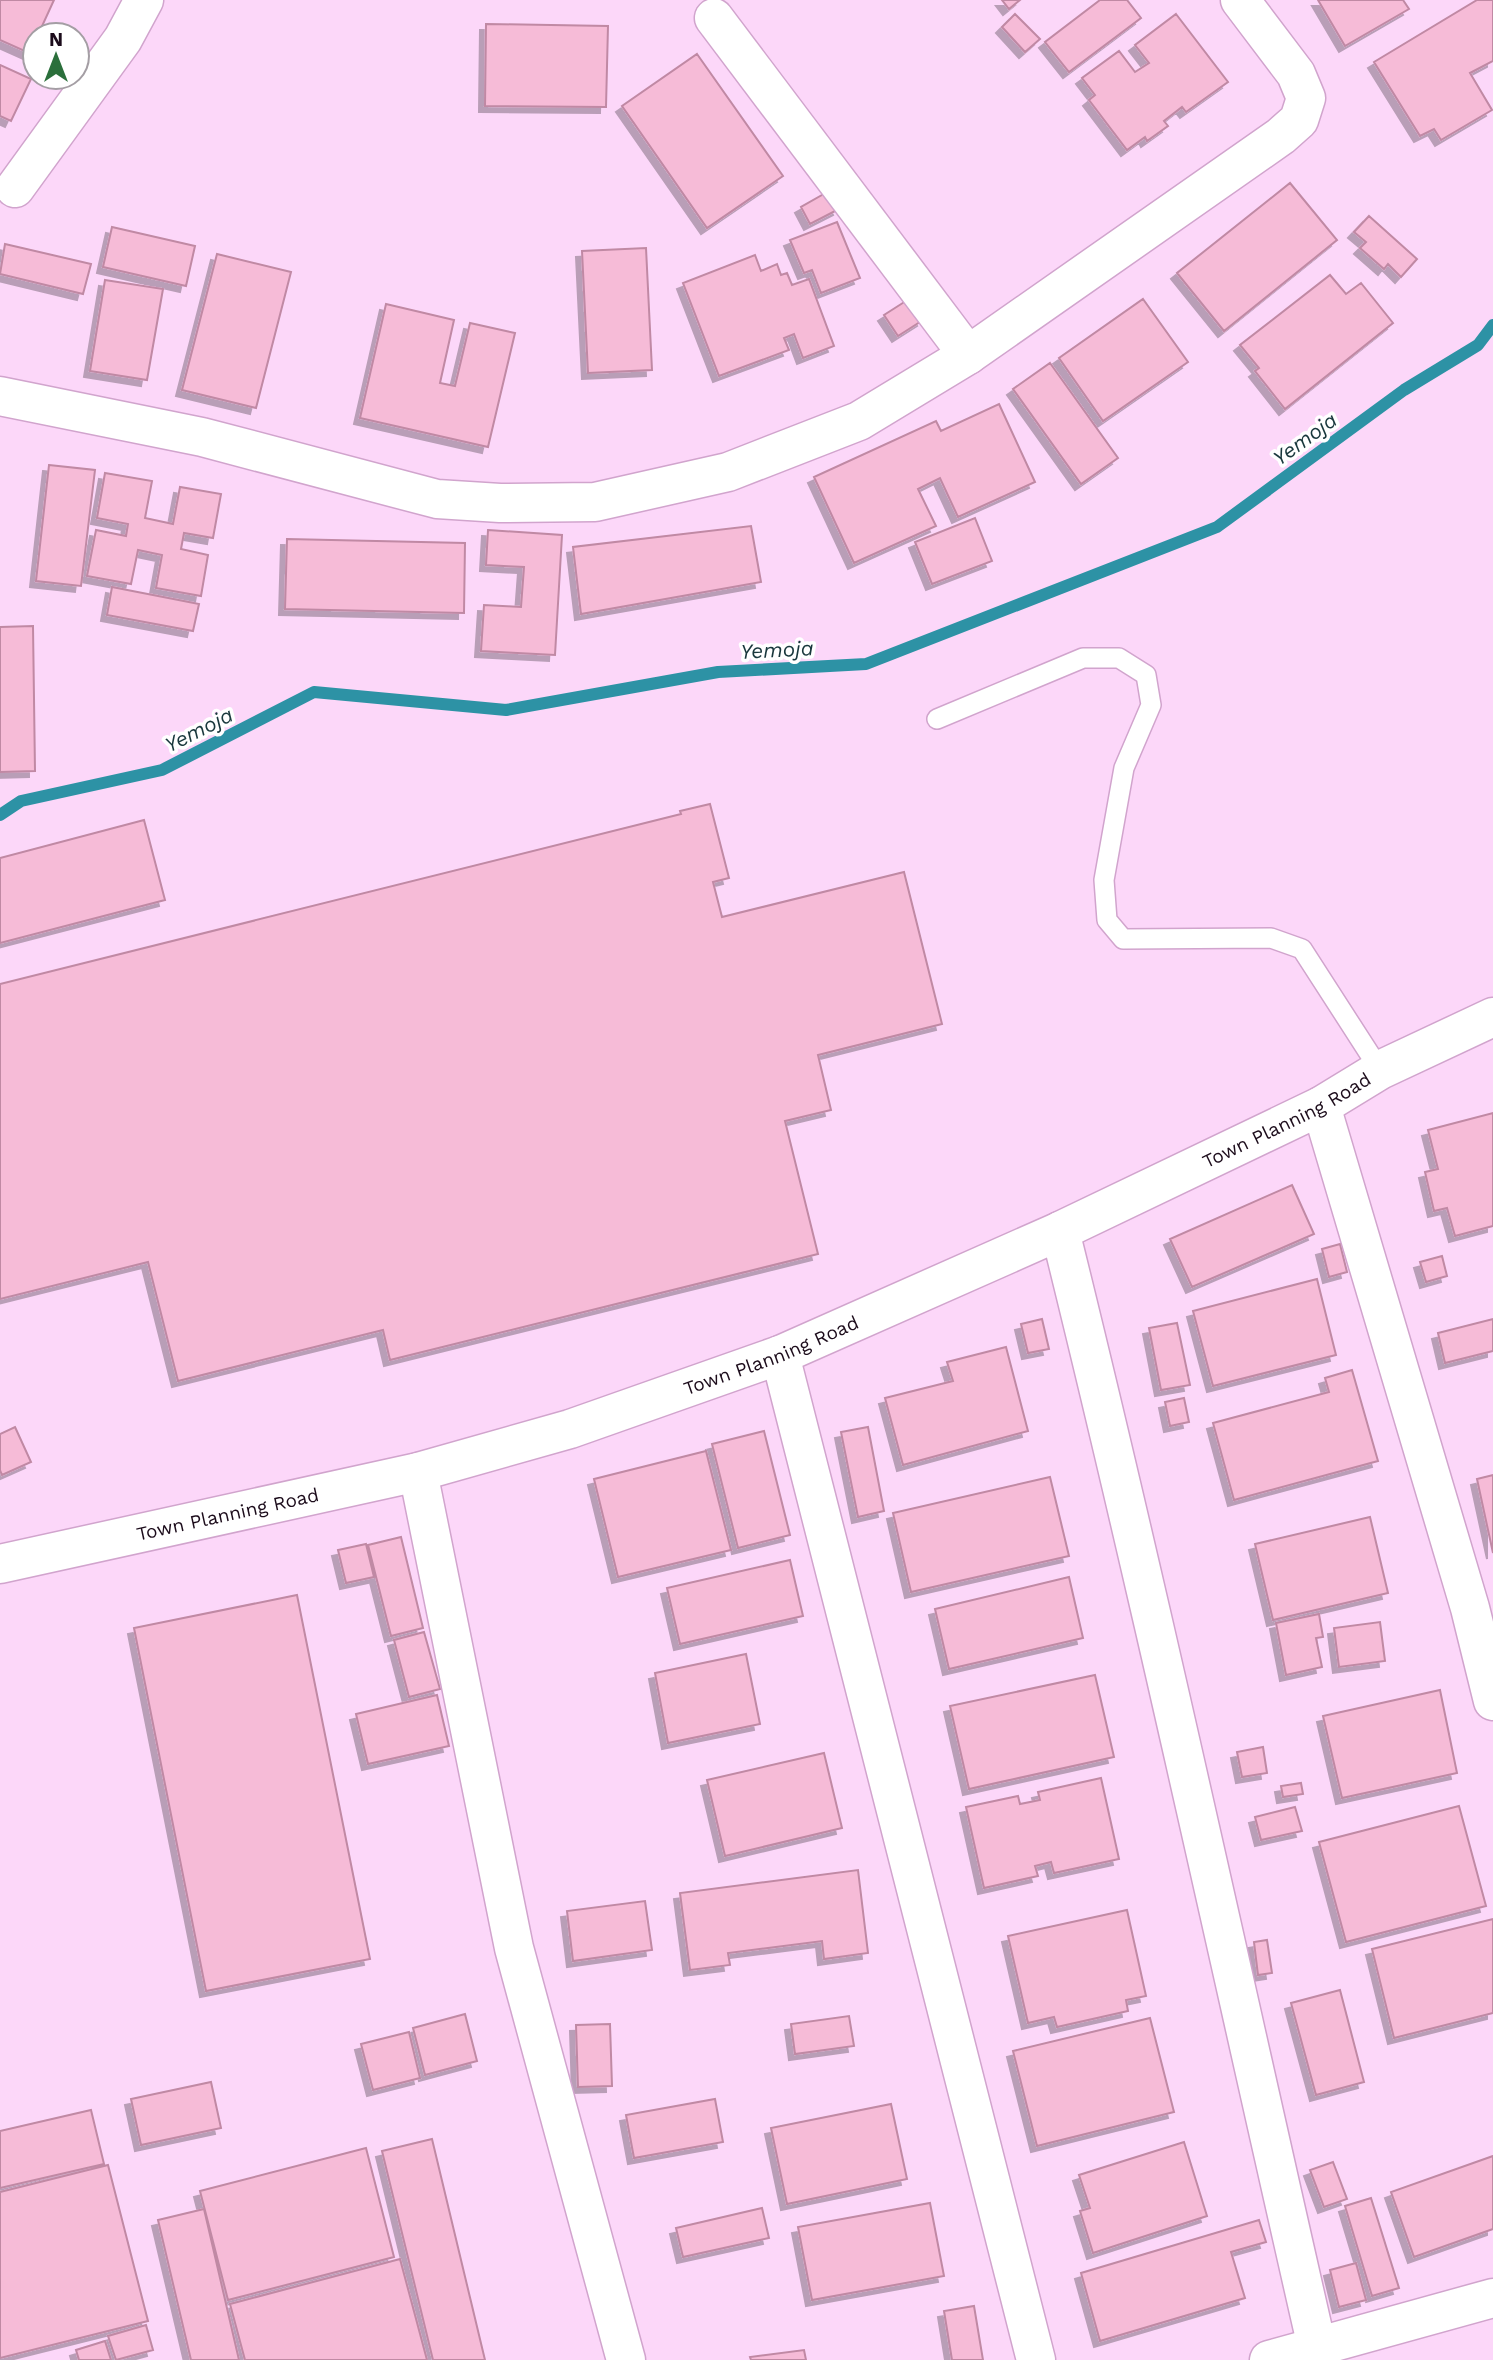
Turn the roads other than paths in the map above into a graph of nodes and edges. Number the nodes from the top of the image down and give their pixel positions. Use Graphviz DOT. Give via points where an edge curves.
graph roads {
  1 [pos="144,0"];
  2 [pos="1240,0"];
  3 [pos="714,18"];
  4 [pos="15,188"];
  5 [pos="968,355"];
  6 [pos="0,396"];
  7 [pos="937,719"];
  8 [pos="1493,1017"];
  9 [pos="1380,1070"];
  10 [pos="1321,1106"];
  11 [pos="1060,1231"];
  12 [pos="780,1355"];
  13 [pos="418,1472"];
  14 [pos="0,1564"];
  15 [pos="1493,1702"];
  16 [pos="1493,2298"];
  17 [pos="1318,2347"];
  18 [pos="626,2360"];
  19 [pos="1036,2360"];
  20 [pos="1269,2360"];
  1 -- 4 [label="street" via="123,39"];
  2 -- 5 [label="street" via="1296,74 1306,98 1299,120"];
  3 -- 5 [label="street"];
  5 -- 6 [label="street" via="847,426 729,472 595,502 437,499 202,437"];
  7 -- 9 [label="lane" via="1083,659 1119,659 1146,675 1151,705 1124,768 1104,880 1107,920 1123,939 1271,938 1302,949"];
  8 -- 9 [label="street, Town Planning Road"];
  9 -- 10 [label="street, Town Planning Road"];
  10 -- 11 [label="street, Town Planning Road"];
  10 -- 15 [label="street" via="1470,1608"];
  11 -- 12 [label="street, Town Planning Road"];
  11 -- 17 [label="street" via="1124,1490"];
  12 -- 13 [label="street, Town Planning Road" via="570,1429"];
  12 -- 19 [label="street"];
  13 -- 14 [label="street, Town Planning Road"];
  13 -- 18 [label="street" via="514,1948"];
  16 -- 17 [label="street"];
  17 -- 20 [label="street"];
}
